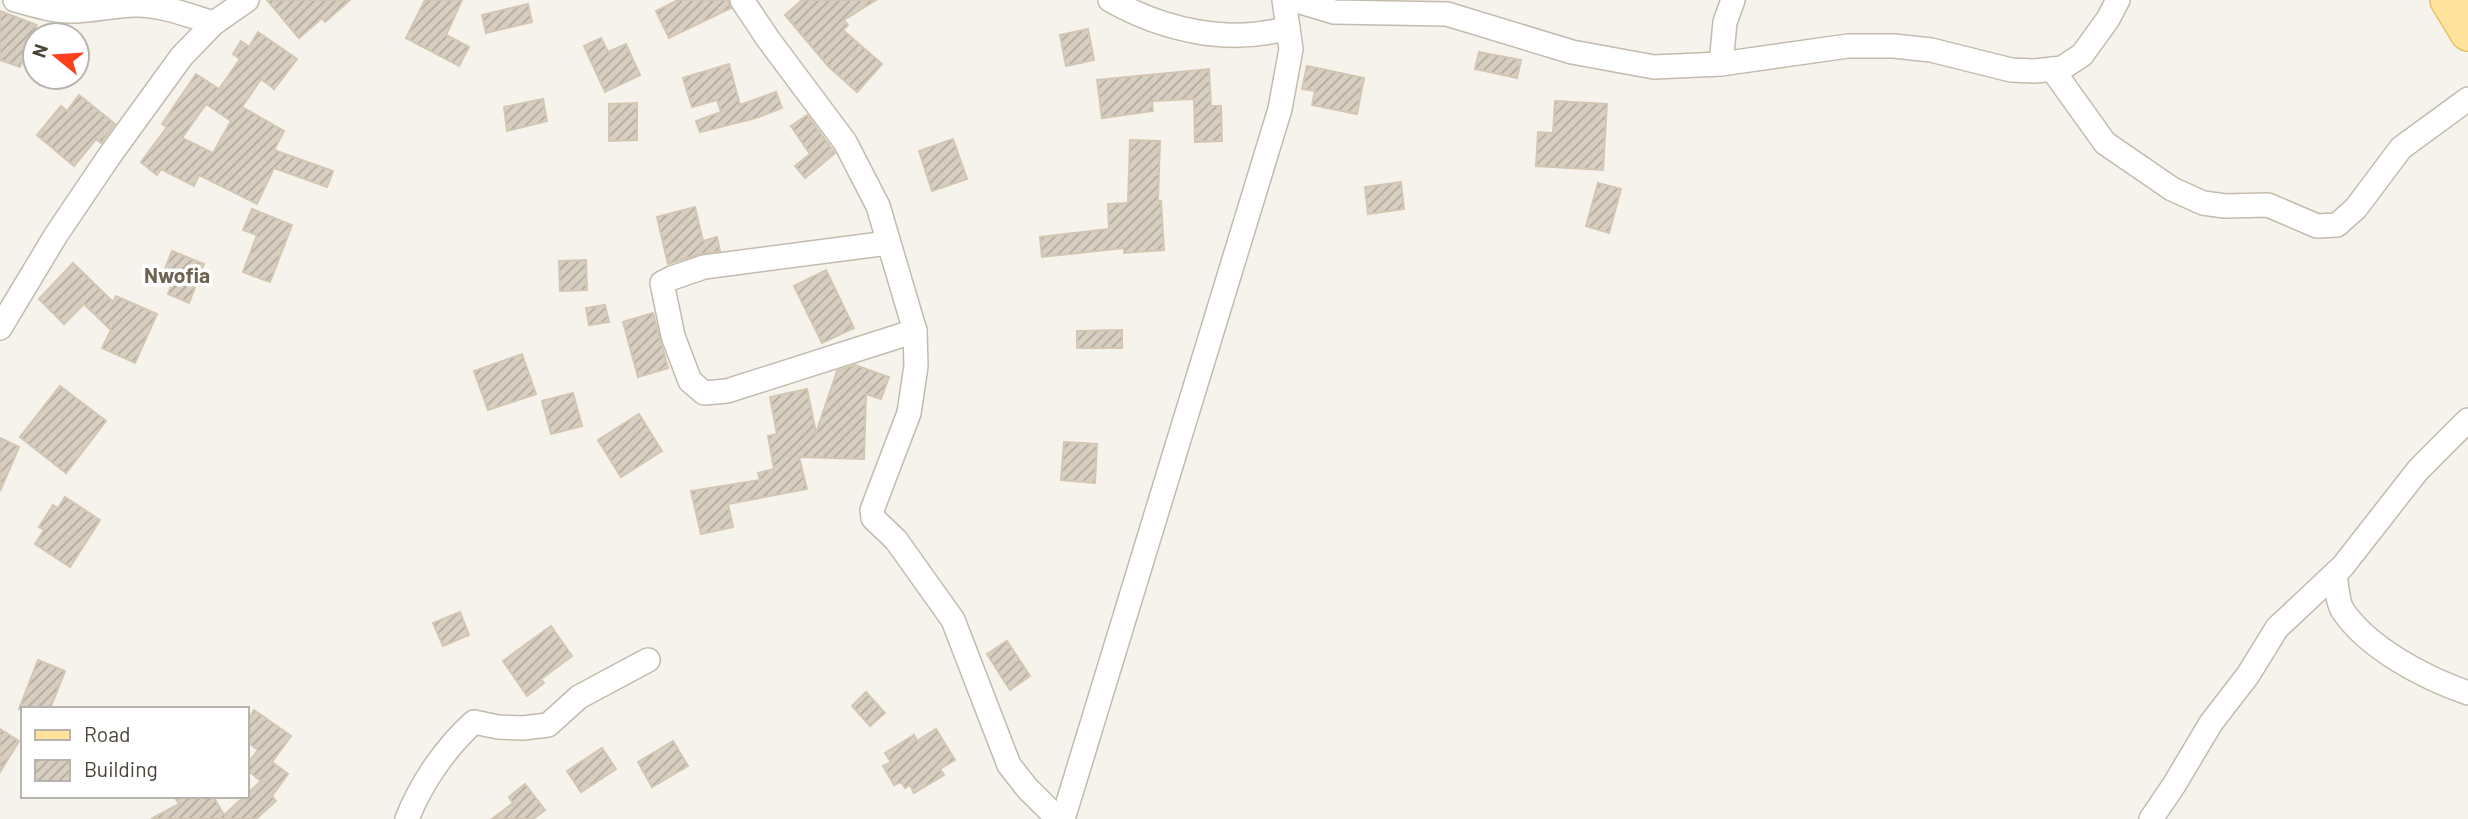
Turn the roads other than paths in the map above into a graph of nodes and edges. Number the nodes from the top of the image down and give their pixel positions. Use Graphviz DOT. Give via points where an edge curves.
graph roads {
  1 [pos="15,0"];
  2 [pos="247,0"];
  3 [pos="742,0"];
  4 [pos="1110,0"];
  5 [pos="1284,0"];
  6 [pos="1294,0"];
  7 [pos="1733,0"];
  8 [pos="2118,0"];
  9 [pos="2448,0"];
  10 [pos="1449,7"];
  11 [pos="214,23"];
  12 [pos="1288,28"];
  13 [pos="2468,33"];
  14 [pos="1721,64"];
  15 [pos="2052,69"];
  16 [pos="2468,99"];
  17 [pos="888,243"];
  18 [pos="0,328"];
  19 [pos="915,331"];
  20 [pos="2468,420"];
  21 [pos="2335,574"];
  22 [pos="648,660"];
  23 [pos="2468,693"];
  24 [pos="407,819"];
  25 [pos="1061,819"];
  26 [pos="2151,819"];
  1 -- 11 [label="street" via="73,12 142,5"];
  2 -- 11 [label="street"];
  3 -- 17 [label="street" via="845,142 878,206"];
  4 -- 12 [label="street" via="1157,20 1211,34 1264,35"];
  5 -- 12 [label="street"];
  6 -- 10 [label="street" via="1334,12"];
  7 -- 14 [label="street" via="1725,22"];
  8 -- 15 [label="street" via="2082,55"];
  9 -- 13 [label="main road"];
  10 -- 14 [label="street" via="1551,46 1621,63 1654,67"];
  11 -- 18 [label="street" via="182,56 110,155"];
  12 -- 25 [label="street" via="1291,49 1280,109"];
  14 -- 15 [label="street" via="1848,46 1894,46 1931,50 2011,71"];
  15 -- 16 [label="street" via="2105,144 2172,189 2203,203 2267,205 2317,226 2337,225 2356,208 2401,148"];
  17 -- 19 [label="street"];
  17 -- 19 [label="street" via="704,267 672,278 662,283 673,335 690,381 704,393 727,391"];
  19 -- 25 [label="street" via="916,366 909,414 872,510 873,518 896,541 953,620 1009,765"];
  20 -- 21 [label="street" via="2418,470"];
  21 -- 23 [label="street" via="2341,609 2384,650 2422,675"];
  21 -- 26 [label="street" via="2277,628"];
  22 -- 24 [label="street" via="579,697 548,724 523,728 474,722 454,740"];
}
